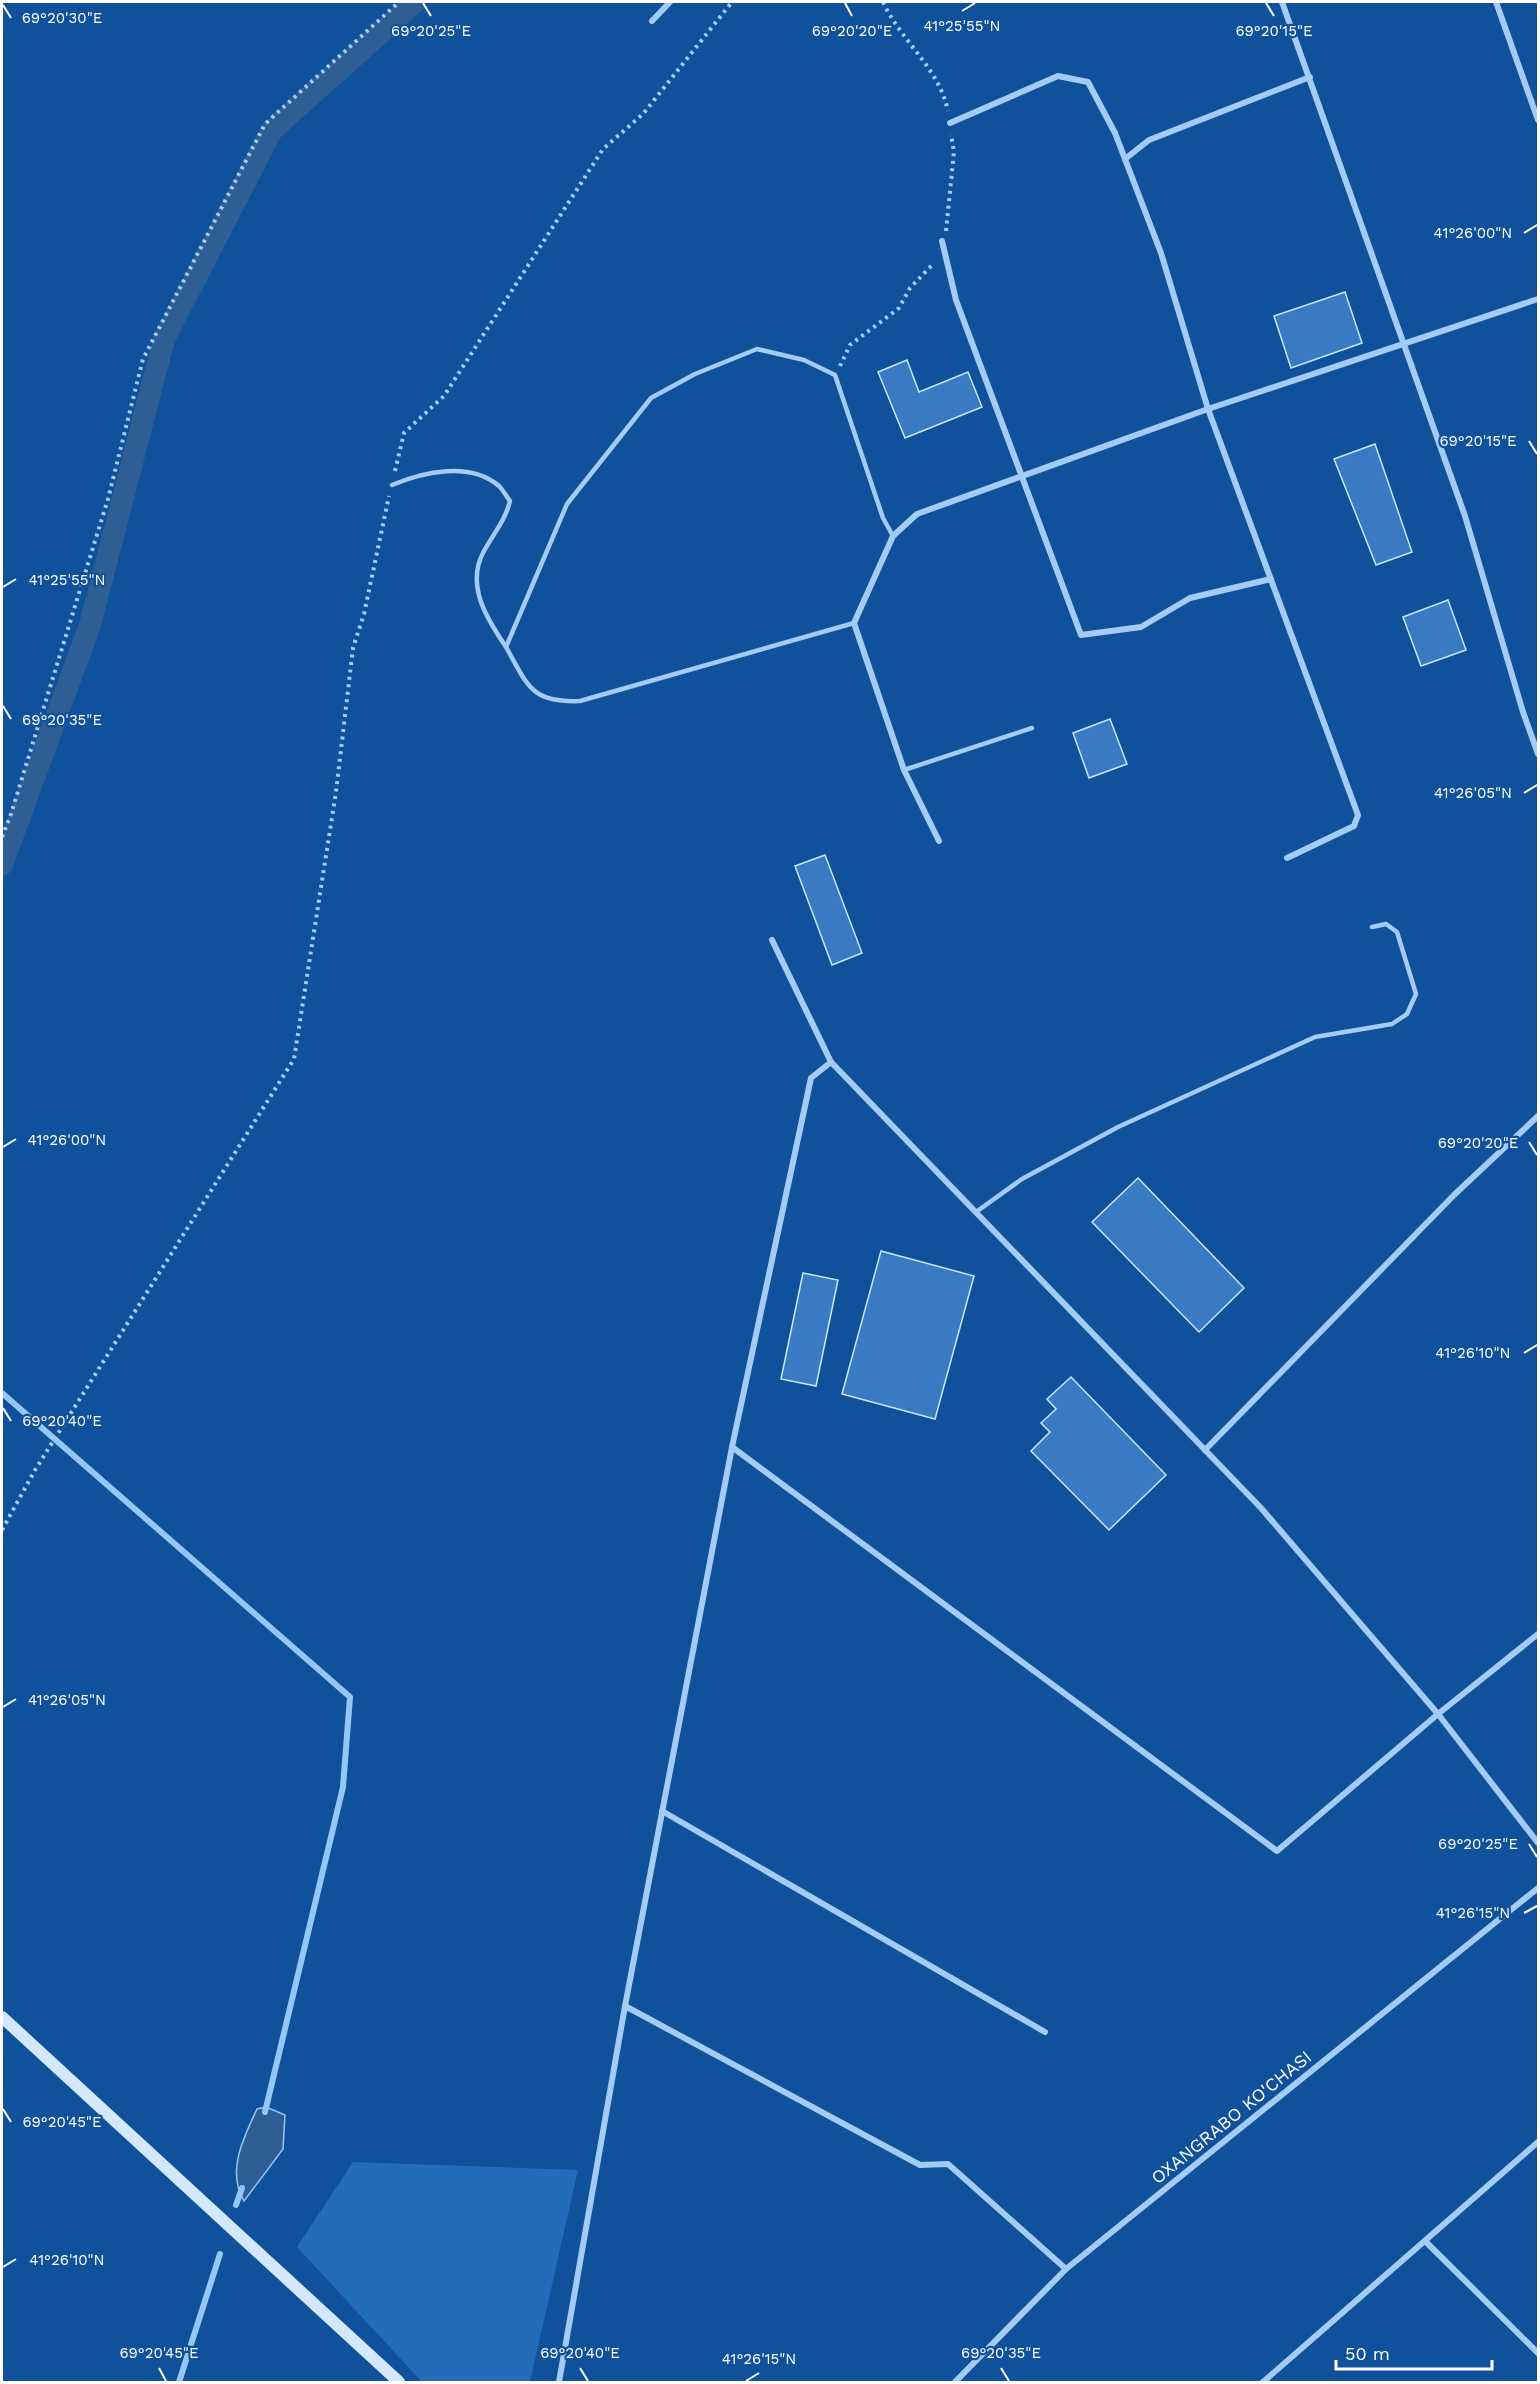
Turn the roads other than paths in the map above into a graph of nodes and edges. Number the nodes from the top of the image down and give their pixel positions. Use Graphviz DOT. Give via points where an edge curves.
graph roads {
  1 [pos="670,2"];
  2 [pos="1282,2"];
  3 [pos="1496,2"];
  4 [pos="652,21"];
  5 [pos="1310,77"];
  6 [pos="1539,120"];
  7 [pos="950,123"];
  8 [pos="1125,159"];
  9 [pos="942,241"];
  10 [pos="1539,299"];
  11 [pos="1404,345"];
  12 [pos="1208,409"];
  13 [pos="1022,476"];
  14 [pos="392,485"];
  15 [pos="893,536"];
  16 [pos="1271,579"];
  17 [pos="854,623"];
  18 [pos="506,647"];
  19 [pos="1032,728"];
  20 [pos="1539,754"];
  21 [pos="904,770"];
  22 [pos="939,841"];
  23 [pos="1287,858"];
  24 [pos="1372,927"];
  25 [pos="772,940"];
  26 [pos="831,1062"];
  27 [pos="1539,1116"];
  28 [pos="976,1212"];
  29 [pos="732,1447"];
  30 [pos="1205,1450"];
  31 [pos="1539,1634"];
  32 [pos="1438,1714"];
  33 [pos="662,1811"];
  34 [pos="1539,1844"];
  35 [pos="1539,1888"];
  36 [pos="625,2006"];
  37 [pos="2,2016"];
  38 [pos="1045,2031"];
  39 [pos="1539,2142"];
  40 [pos="1425,2241"];
  41 [pos="1066,2269"];
  42 [pos="1539,2353"];
  43 [pos="399,2382"];
  44 [pos="559,2382"];
  45 [pos="955,2382"];
  46 [pos="1263,2382"];
  1 -- 4 [label="street"];
  2 -- 5 [label="street"];
  3 -- 6 [label="street"];
  5 -- 8 [label="street" via="1149,140"];
  5 -- 11 [label="street"];
  7 -- 8 [label="street" via="1058,76 1088,82"];
  8 -- 12 [label="street" via="1161,253"];
  9 -- 13 [label="street" via="956,300"];
  10 -- 11 [label="street"];
  11 -- 12 [label="street"];
  11 -- 20 [label="street" via="1465,516"];
  12 -- 13 [label="street"];
  12 -- 16 [label="street"];
  13 -- 15 [label="street" via="917,514"];
  13 -- 16 [label="street" via="1081,635 1141,627 1190,598"];
  14 -- 18 [label="lane" via="421,473 469,471 499,486 510,501 506,518 482,554 476,589 488,621"];
  15 -- 17 [label="street"];
  15 -- 18 [label="lane" via="883,518 835,375 804,360 757,349 695,374 651,398 567,504"];
  16 -- 23 [label="street" via="1358,815 1354,826"];
  17 -- 18 [label="lane" via="580,701 556,702 530,690"];
  17 -- 21 [label="street"];
  19 -- 21 [label="lane"];
  21 -- 22 [label="street"];
  24 -- 28 [label="lane" via="1386,924 1398,932 1416,994 1407,1014 1392,1024 1315,1037 1149,1113 1023,1179"];
  25 -- 26 [label="street"];
  26 -- 28 [label="street"];
  26 -- 29 [label="street" via="811,1078"];
  27 -- 30 [label="street" via="1454,1195"];
  28 -- 30 [label="street"];
  29 -- 32 [label="street" via="1277,1851"];
  29 -- 33 [label="street"];
  30 -- 32 [label="street" via="1269,1517"];
  31 -- 32 [label="street"];
  32 -- 34 [label="street"];
  33 -- 36 [label="street"];
  33 -- 38 [label="street"];
  35 -- 41 [label="street, OXANGRABO KO'CHASI"];
  36 -- 41 [label="street" via="920,2165 948,2164"];
  36 -- 44 [label="street"];
  37 -- 43 [label="street"];
  39 -- 40 [label="street"];
  40 -- 42 [label="street"];
  40 -- 46 [label="street"];
  41 -- 45 [label="street, OXANGRABO KO'CHASI"];
}
